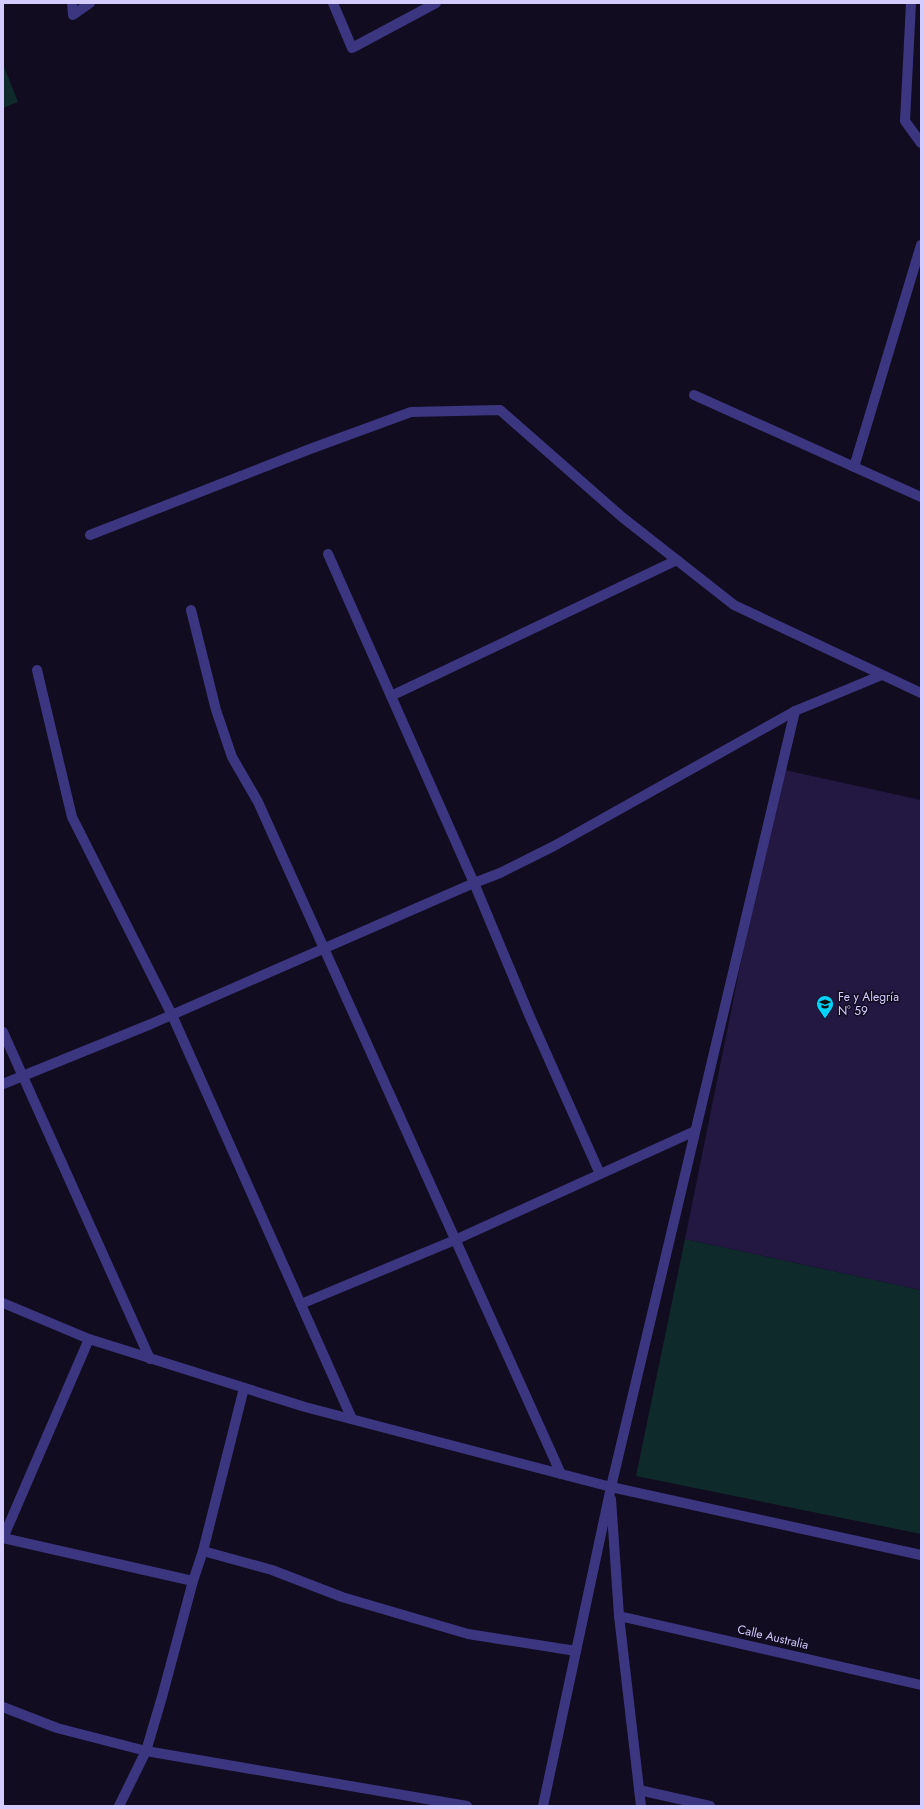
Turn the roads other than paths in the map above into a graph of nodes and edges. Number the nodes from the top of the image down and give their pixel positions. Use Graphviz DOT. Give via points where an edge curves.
graph roads {
  1 [pos="72,3"];
  2 [pos="90,3"];
  3 [pos="333,3"];
  4 [pos="436,3"];
  5 [pos="911,3"];
  6 [pos="921,142"];
  7 [pos="921,244"];
  8 [pos="694,395"];
  9 [pos="854,467"];
  10 [pos="921,497"];
  11 [pos="90,535"];
  12 [pos="328,554"];
  13 [pos="677,560"];
  14 [pos="191,610"];
  15 [pos="37,670"];
  16 [pos="882,675"];
  17 [pos="921,693"];
  18 [pos="390,696"];
  19 [pos="795,711"];
  20 [pos="474,883"];
  21 [pos="323,950"];
  22 [pos="172,1015"];
  23 [pos="3,1032"];
  24 [pos="23,1076"];
  25 [pos="3,1084"];
  26 [pos="695,1131"];
  27 [pos="600,1174"];
  28 [pos="455,1240"];
  29 [pos="3,1304"];
  30 [pos="301,1304"];
  31 [pos="89,1339"];
  32 [pos="150,1359"];
  33 [pos="244,1388"];
  34 [pos="352,1419"];
  35 [pos="561,1474"];
  36 [pos="611,1487"];
  37 [pos="3,1538"];
  38 [pos="203,1551"];
  39 [pos="921,1555"];
  40 [pos="193,1581"];
  41 [pos="619,1616"];
  42 [pos="576,1651"];
  43 [pos="921,1685"];
  44 [pos="3,1707"];
  45 [pos="146,1751"];
  46 [pos="639,1790"];
  47 [pos="119,1806"];
  48 [pos="467,1806"];
  49 [pos="543,1806"];
  50 [pos="641,1806"];
  51 [pos="710,1806"];
  1 -- 2 [label="street" via="73,15"];
  3 -- 4 [label="street" via="352,48"];
  5 -- 6 [label="street" via="905,121"];
  7 -- 9 [label="street"];
  8 -- 9 [label="street"];
  9 -- 10 [label="street"];
  11 -- 13 [label="street" via="411,412 500,410 622,517"];
  12 -- 18 [label="street"];
  13 -- 16 [label="street" via="734,605"];
  13 -- 18 [label="street"];
  14 -- 21 [label="street" via="216,710 232,757 258,802"];
  15 -- 22 [label="street" via="72,817"];
  16 -- 17 [label="street"];
  16 -- 19 [label="street"];
  18 -- 20 [label="street"];
  19 -- 20 [label="street" via="554,846"];
  19 -- 26 [label="street"];
  20 -- 21 [label="street"];
  20 -- 27 [label="street"];
  21 -- 22 [label="street"];
  21 -- 28 [label="street"];
  22 -- 24 [label="street"];
  22 -- 30 [label="street"];
  23 -- 24 [label="street"];
  24 -- 25 [label="street"];
  24 -- 32 [label="street"];
  26 -- 27 [label="street"];
  26 -- 36 [label="street"];
  27 -- 28 [label="street"];
  28 -- 30 [label="street"];
  28 -- 35 [label="street"];
  29 -- 31 [label="street"];
  30 -- 34 [label="street"];
  31 -- 32 [label="street"];
  31 -- 37 [label="street"];
  32 -- 33 [label="street"];
  33 -- 34 [label="street"];
  33 -- 38 [label="street"];
  34 -- 35 [label="street"];
  35 -- 36 [label="street"];
  36 -- 39 [label="street"];
  36 -- 41 [label="street"];
  36 -- 42 [label="street"];
  37 -- 40 [label="street"];
  38 -- 40 [label="street"];
  38 -- 42 [label="street" via="272,1570 342,1597 468,1634"];
  40 -- 45 [label="street"];
  41 -- 43 [label="street, Calle Australia"];
  41 -- 46 [label="street"];
  42 -- 49 [label="street"];
  44 -- 45 [label="street" via="58,1728"];
  45 -- 47 [label="street"];
  45 -- 48 [label="street"];
  46 -- 50 [label="street"];
  46 -- 51 [label="street"];
}
